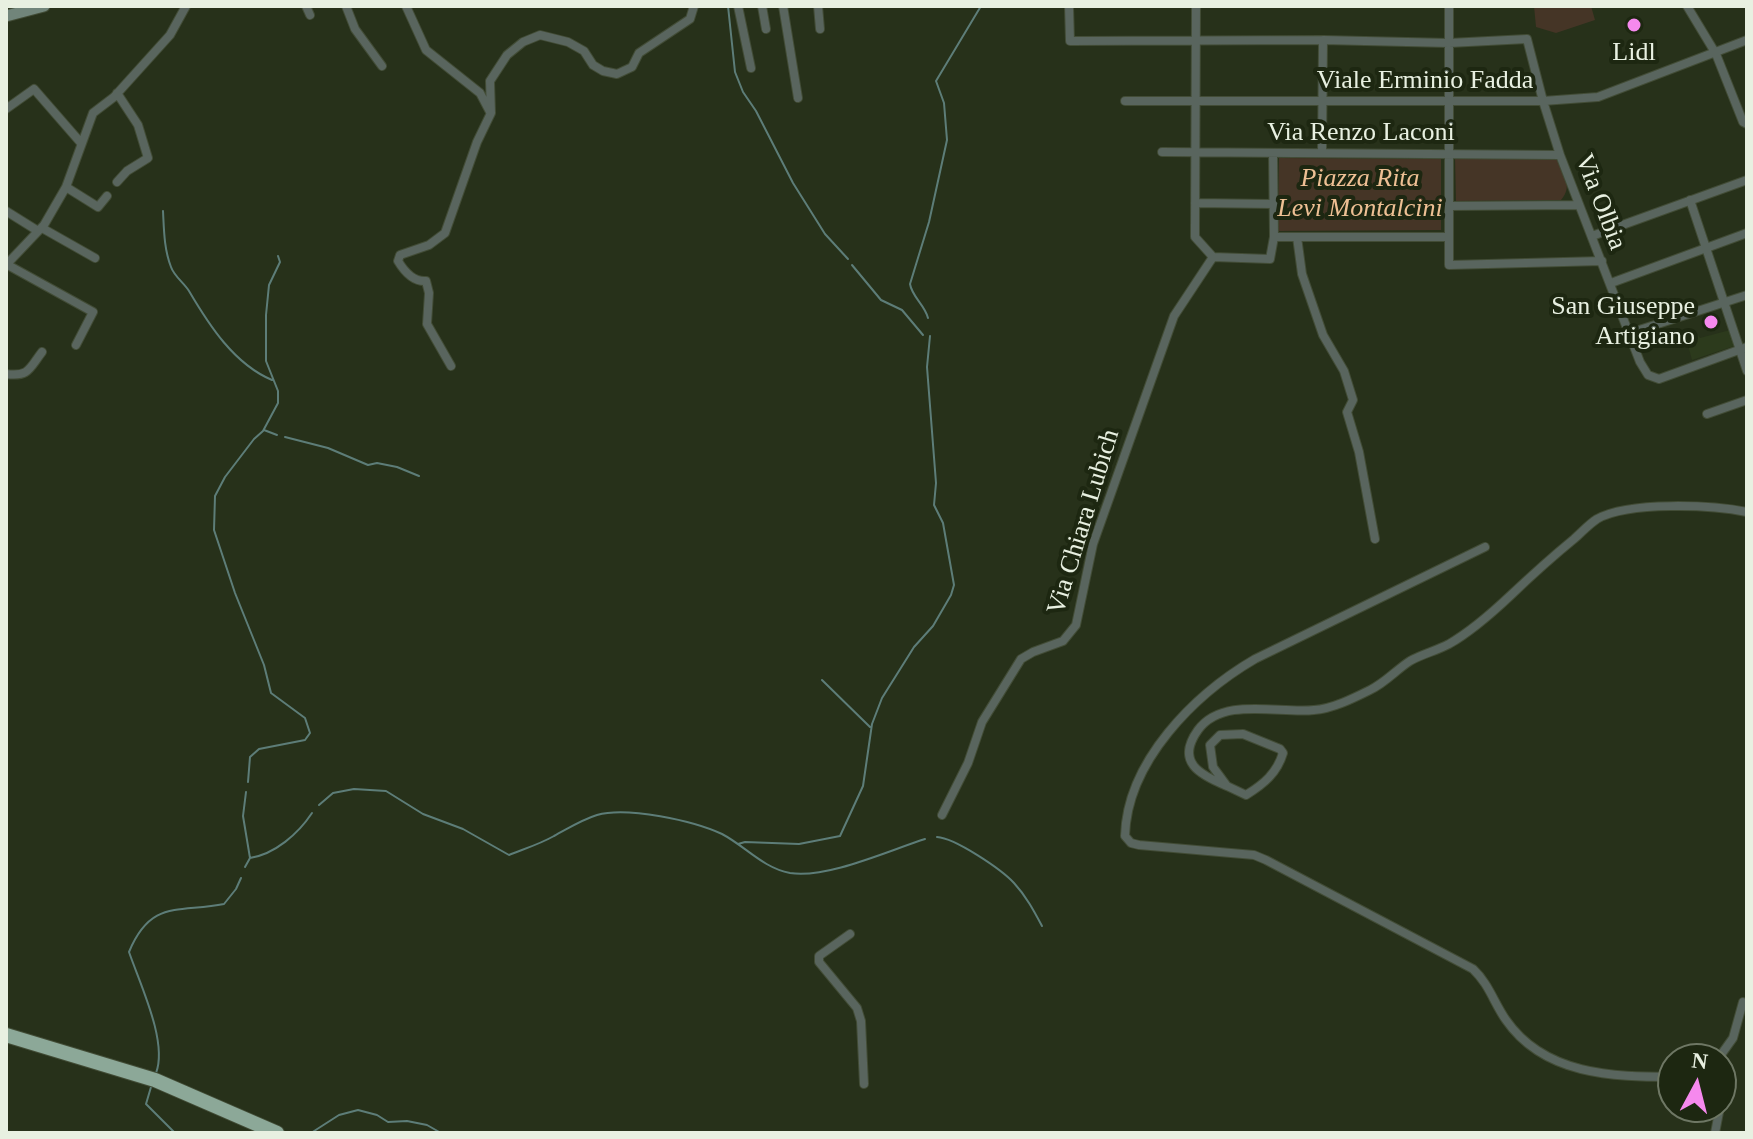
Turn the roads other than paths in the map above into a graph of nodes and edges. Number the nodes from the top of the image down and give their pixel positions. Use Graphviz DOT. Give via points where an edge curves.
graph roads {
  1 [pos="44,6"];
  2 [pos="186,6"];
  3 [pos="306,6"];
  4 [pos="346,6"];
  5 [pos="406,6"];
  6 [pos="694,6"];
  7 [pos="738,6"];
  8 [pos="762,6"];
  9 [pos="783,6"];
  10 [pos="818,6"];
  11 [pos="1069,6"];
  12 [pos="1196,6"];
  13 [pos="1449,6"];
  14 [pos="1687,6"];
  15 [pos="310,15"];
  16 [pos="6,16"];
  17 [pos="766,29"];
  18 [pos="820,29"];
  19 [pos="1196,40"];
  20 [pos="1323,40"];
  21 [pos="1747,40"];
  22 [pos="1449,43"];
  23 [pos="1716,54"];
  24 [pos="382,66"];
  25 [pos="751,68"];
  26 [pos="117,93"];
  27 [pos="798,98"];
  28 [pos="1125,101"];
  29 [pos="1195,101"];
  30 [pos="1323,101"];
  31 [pos="1449,101"];
  32 [pos="1543,101"];
  33 [pos="6,109"];
  34 [pos="491,113"];
  35 [pos="1747,124"];
  36 [pos="81,143"];
  37 [pos="1162,152"];
  38 [pos="1195,153"];
  39 [pos="1273,153"];
  40 [pos="1322,153"];
  41 [pos="1449,154"];
  42 [pos="1560,155"];
  43 [pos="1747,180"];
  44 [pos="117,182"];
  45 [pos="66,187"];
  46 [pos="107,196"];
  47 [pos="1690,200"];
  48 [pos="1195,203"];
  49 [pos="1274,204"];
  50 [pos="1579,205"];
  51 [pos="1449,206"];
  52 [pos="6,211"];
  53 [pos="40,229"];
  54 [pos="1747,233"];
  55 [pos="1592,236"];
  56 [pos="1274,237"];
  57 [pos="1297,237"];
  58 [pos="1449,237"];
  59 [pos="1705,248"];
  60 [pos="1213,257"];
  61 [pos="95,258"];
  62 [pos="1602,261"];
  63 [pos="6,264"];
  64 [pos="1611,283"];
  65 [pos="1747,295"];
  66 [pos="1724,302"];
  67 [pos="1630,333"];
  68 [pos="76,345"];
  69 [pos="1743,348"];
  70 [pos="42,352"];
  71 [pos="451,366"];
  72 [pos="1747,371"];
  73 [pos="6,374"];
  74 [pos="1747,400"];
  75 [pos="1707,414"];
  76 [pos="1747,512"];
  77 [pos="1375,539"];
  78 [pos="1485,547"];
  79 [pos="1227,786"];
  80 [pos="942,815"];
  81 [pos="850,934"];
  82 [pos="1743,1002"];
  83 [pos="6,1035"];
  84 [pos="1729,1043"];
  85 [pos="1657,1077"];
  86 [pos="864,1084"];
  87 [pos="277,1133"];
  1 -- 16 [label="main road"];
  2 -- 26 [label="street" via="170,35"];
  3 -- 15 [label="street"];
  4 -- 24 [label="street" via="355,29"];
  5 -- 34 [label="street" via="426,50 480,93"];
  6 -- 34 [label="street" via="690,19 617,74 593,65 584,51 568,42 540,35 523,42 490,81"];
  7 -- 25 [label="street"];
  8 -- 17 [label="street"];
  9 -- 27 [label="street"];
  10 -- 18 [label="street"];
  11 -- 19 [label="street" via="1070,41"];
  12 -- 19 [label="street"];
  13 -- 22 [label="street"];
  14 -- 23 [label="street"];
  19 -- 20 [label="street"];
  19 -- 29 [label="street"];
  20 -- 22 [label="street"];
  20 -- 30 [label="street"];
  21 -- 23 [label="street, Viale Erminio Fadda"];
  22 -- 31 [label="street"];
  22 -- 32 [label="street, Via Olbia" via="1527,39"];
  23 -- 32 [label="street, Viale Erminio Fadda" via="1598,97"];
  23 -- 35 [label="street"];
  26 -- 36 [label="street" via="93,113"];
  26 -- 44 [label="street" via="138,125 148,158"];
  28 -- 29 [label="street, Viale Erminio Fadda"];
  29 -- 30 [label="street, Viale Erminio Fadda"];
  29 -- 38 [label="street"];
  30 -- 31 [label="street, Viale Erminio Fadda"];
  30 -- 40 [label="street"];
  31 -- 32 [label="street, Viale Erminio Fadda"];
  31 -- 41 [label="street"];
  32 -- 42 [label="street, Via Olbia"];
  33 -- 36 [label="street" via="34,89"];
  34 -- 71 [label="street" via="445,233 400,255 398,261 406,273 426,281 427,324"];
  36 -- 45 [label="street"];
  37 -- 38 [label="street, Via Renzo Laconi"];
  38 -- 39 [label="street, Via Renzo Laconi"];
  38 -- 48 [label="street"];
  39 -- 40 [label="street, Via Renzo Laconi"];
  39 -- 49 [label="street"];
  40 -- 41 [label="street, Via Renzo Laconi"];
  41 -- 42 [label="street, Via Renzo Laconi"];
  41 -- 51 [label="street"];
  42 -- 50 [label="street, Via Olbia"];
  43 -- 47 [label="street"];
  45 -- 46 [label="street" via="98,207"];
  45 -- 53 [label="street"];
  47 -- 55 [label="street"];
  47 -- 59 [label="street"];
  48 -- 49 [label="street"];
  48 -- 60 [label="street" via="1195,237"];
  49 -- 56 [label="street"];
  50 -- 51 [label="street"];
  50 -- 55 [label="street, Via Olbia"];
  51 -- 58 [label="street"];
  52 -- 53 [label="street"];
  53 -- 61 [label="street"];
  53 -- 63 [label="street"];
  54 -- 59 [label="street"];
  55 -- 62 [label="street, Via Olbia"];
  56 -- 57 [label="street"];
  56 -- 60 [label="street" via="1270,259"];
  57 -- 58 [label="street"];
  57 -- 77 [label="street" via="1302,274 1353,400 1347,412"];
  58 -- 62 [label="street" via="1449,265"];
  59 -- 64 [label="street"];
  59 -- 66 [label="street"];
  60 -- 80 [label="street, Via Chiara Lubich" via="1174,316 1159,356 1093,544 1076,625 1063,641 1021,659 982,722"];
  62 -- 64 [label="street, Via Olbia"];
  63 -- 68 [label="street" via="93,312"];
  64 -- 67 [label="street, Via Olbia"];
  65 -- 66 [label="street"];
  66 -- 67 [label="street"];
  66 -- 69 [label="street"];
  67 -- 69 [label="street, Via Olbia" via="1648,375 1659,379"];
  69 -- 72 [label="street"];
  70 -- 73 [label="street" via="26,373"];
  74 -- 75 [label="street"];
  76 -- 79 [label="street" via="1687,505 1598,519 1450,643 1410,661 1373,688 1314,710 1235,710 1209,719 1192,742 1191,765"];
  78 -- 85 [label="street" via="1229,674 1198,699 1163,741 1139,780 1125,836 1139,845 1266,860 1473,969 1517,1034 1549,1058 1609,1076"];
  79 -- 79 [label="street" via="1213,767 1210,745 1220,735 1243,734 1283,753 1268,781 1246,795"];
  81 -- 86 [label="street" via="825,950 819,962 857,1008"];
  82 -- 84 [label="street"];
  83 -- 87 [label="highway" via="155,1080"];
}
